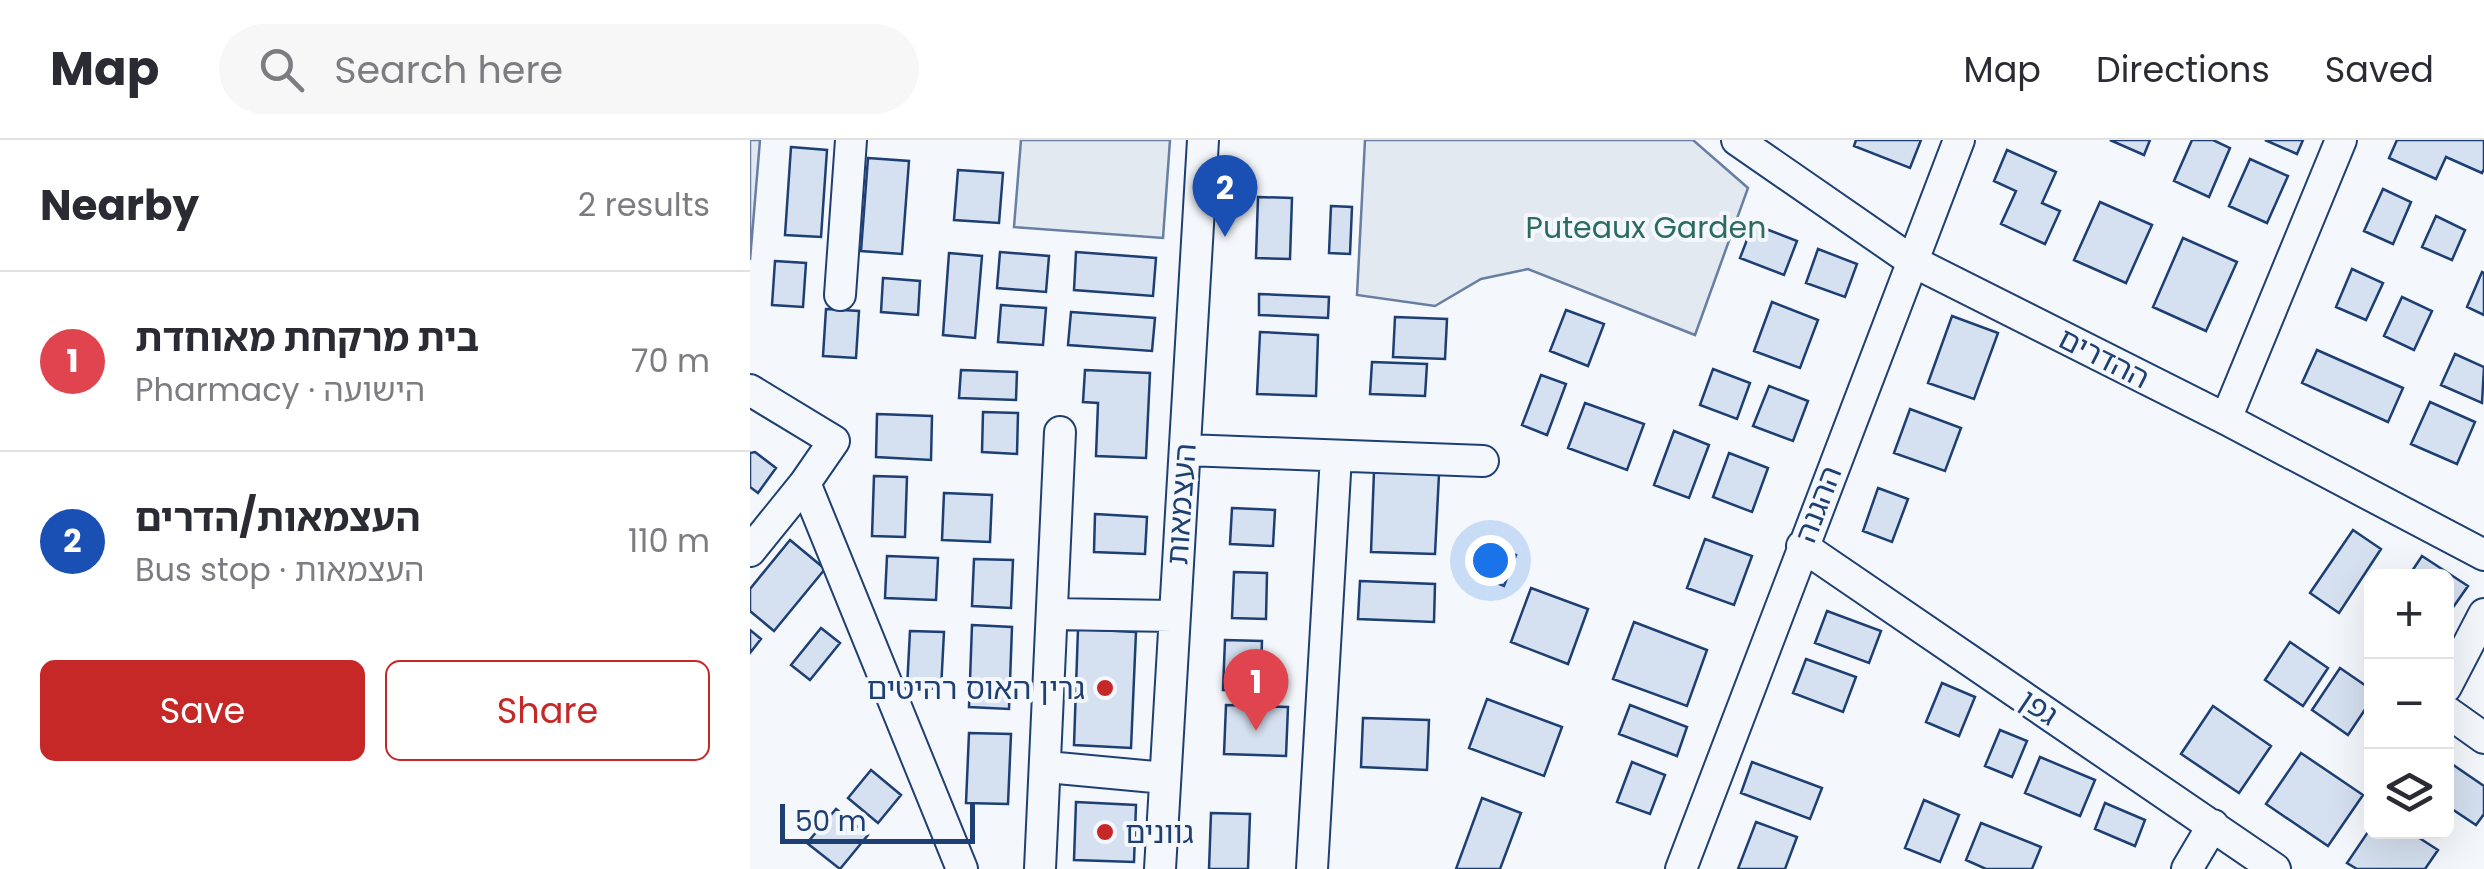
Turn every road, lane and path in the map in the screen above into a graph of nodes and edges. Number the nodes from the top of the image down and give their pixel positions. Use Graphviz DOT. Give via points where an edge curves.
graph roads {
  1 [pos="851,140"];
  2 [pos="1203,140"];
  3 [pos="1737,140"];
  4 [pos="1959,140"];
  5 [pos="2342,140"];
  6 [pos="1912,261"];
  7 [pos="840,295"];
  8 [pos="750,390"];
  9 [pos="2226,419"];
  10 [pos="1060,432"];
  11 [pos="1186,450"];
  12 [pos="1336,456"];
  13 [pos="1484,461"];
  14 [pos="805,483"];
  15 [pos="1802,546"];
  16 [pos="750,551"];
  17 [pos="2484,555"];
  18 [pos="1053,614"];
  19 [pos="2484,614"];
  20 [pos="1172,616"];
  21 [pos="2454,672"];
  22 [pos="2454,717"];
  23 [pos="2484,738"];
  24 [pos="1047,767"];
  25 [pos="1165,778"];
  26 [pos="2213,825"];
  27 [pos="962,869"];
  28 [pos="1040,869"];
  29 [pos="1160,869"];
  30 [pos="1312,869"];
  31 [pos="1681,869"];
  32 [pos="2187,869"];
  33 [pos="2275,869"];
  1 -- 7 [label="street"];
  2 -- 11 [label="street, העצמאות"];
  3 -- 6 [label="street, ההדרים"];
  4 -- 6 [label="street, ההגנה"];
  5 -- 9 [label="street"];
  6 -- 9 [label="street, ההדרים"];
  6 -- 15 [label="street, ההגנה"];
  8 -- 14 [label="street" via="834,442"];
  9 -- 17 [label="street, ההדרים"];
  10 -- 18 [label="street"];
  11 -- 12 [label="street"];
  11 -- 20 [label="street, העצמאות"];
  12 -- 13 [label="street"];
  12 -- 30 [label="street"];
  14 -- 16 [label="street"];
  14 -- 27 [label="street"];
  15 -- 26 [label="street, גפן"];
  15 -- 31 [label="street, ההגנה"];
  18 -- 20 [label="street"];
  18 -- 24 [label="street"];
  19 -- 21 [label="street"];
  20 -- 25 [label="street, העצמאות"];
  22 -- 23 [label="street"];
  24 -- 25 [label="street"];
  24 -- 28 [label="street"];
  25 -- 29 [label="street, העצמאות"];
  26 -- 32 [label="street"];
  26 -- 33 [label="street, גפן"];
}
